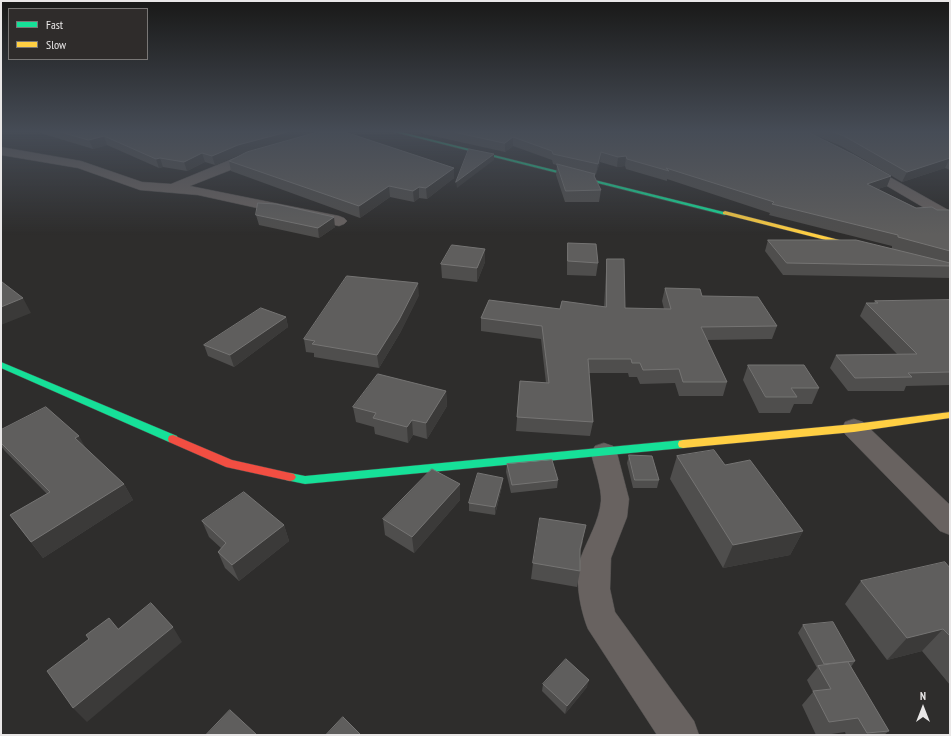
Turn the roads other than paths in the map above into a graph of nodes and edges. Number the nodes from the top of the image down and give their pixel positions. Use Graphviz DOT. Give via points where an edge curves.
graph roads {
  1 [pos="85,166"];
  2 [pos="227,166"];
  3 [pos="539,166"];
  4 [pos="864,166"];
  5 [pos="169,188"];
  6 [pos="950,217"];
  7 [pos="339,221"];
  8 [pos="874,250"];
  9 [pos="1,365"];
  10 [pos="950,415"];
  11 [pos="854,428"];
  12 [pos="604,453"];
  13 [pos="950,523"];
  14 [pos="680,735"];
  1 -- 5 [label="street" via="140,186"];
  2 -- 5 [label="street"];
  3 -- 8 [label="street"];
  4 -- 6 [label="street"];
  5 -- 7 [label="street" via="216,194"];
  9 -- 12 [label="street" via="230,464 305,480"];
  10 -- 11 [label="street"];
  11 -- 12 [label="street"];
  11 -- 13 [label="street"];
  12 -- 14 [label="street" via="615,499 613,517 596,558 594,589 600,618"];
}
